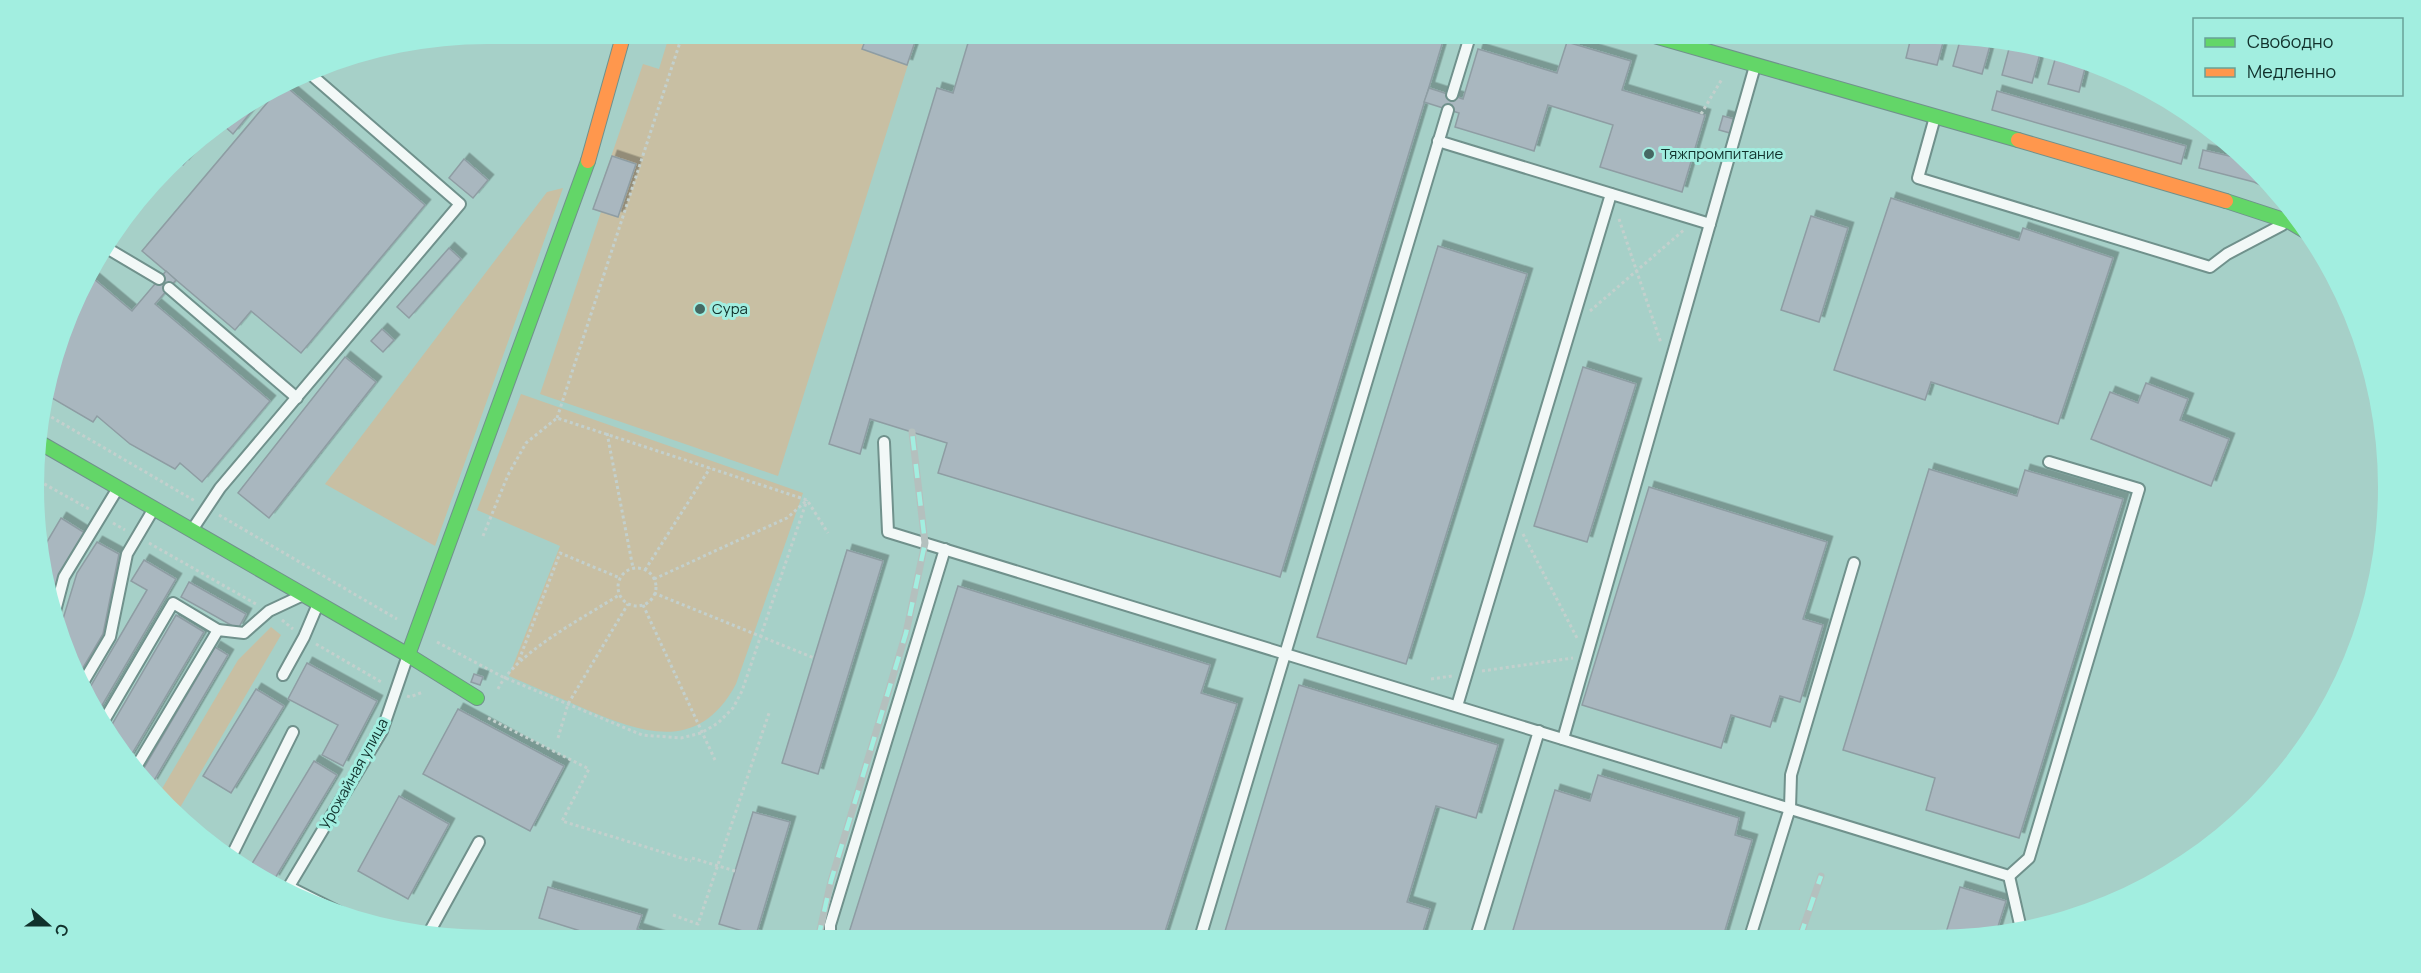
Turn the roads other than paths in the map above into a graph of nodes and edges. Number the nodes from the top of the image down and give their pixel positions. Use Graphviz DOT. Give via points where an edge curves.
graph roads {
  1 [pos="621,44"];
  2 [pos="1468,44"];
  3 [pos="1681,44"];
  4 [pos="1755,66"];
  5 [pos="315,78"];
  6 [pos="1452,95"];
  7 [pos="1448,110"];
  8 [pos="1935,117"];
  9 [pos="1438,141"];
  10 [pos="1611,194"];
  11 [pos="2290,222"];
  12 [pos="1710,224"];
  13 [pos="111,251"];
  14 [pos="159,279"];
  15 [pos="169,288"];
  16 [pos="297,398"];
  17 [pos="884,442"];
  18 [pos="45,446"];
  19 [pos="2049,462"];
  20 [pos="118,488"];
  21 [pos="154,508"];
  22 [pos="192,530"];
  23 [pos="453,530"];
  24 [pos="468,535"];
  25 [pos="945,549"];
  26 [pos="1854,563"];
  27 [pos="304,595"];
  28 [pos="58,599"];
  29 [pos="319,604"];
  30 [pos="218,630"];
  31 [pos="1285,654"];
  32 [pos="408,655"];
  33 [pos="283,675"];
  34 [pos="87,677"];
  35 [pos="477,698"];
  36 [pos="1457,706"];
  37 [pos="107,715"];
  38 [pos="1539,731"];
  39 [pos="293,732"];
  40 [pos="1563,739"];
  41 [pos="139,761"];
  42 [pos="1790,808"];
  43 [pos="479,842"];
  44 [pos="234,851"];
  45 [pos="2009,876"];
  46 [pos="290,884"];
  47 [pos="2019,921"];
  48 [pos="433,926"];
  49 [pos="830,930"];
  50 [pos="1202,930"];
  51 [pos="1478,930"];
  52 [pos="1752,930"];
  1 -- 23 [label="street" via="590,156"];
  2 -- 6 [label="lane"];
  3 -- 4 [label="street"];
  4 -- 8 [label="street"];
  4 -- 12 [label="lane"];
  5 -- 16 [label="lane" via="460,204"];
  7 -- 9 [label="lane"];
  8 -- 11 [label="street"];
  8 -- 11 [label="lane" via="1918,178 2210,267"];
  9 -- 10 [label="lane"];
  9 -- 31 [label="lane"];
  10 -- 12 [label="lane"];
  10 -- 36 [label="lane"];
  12 -- 40 [label="lane"];
  13 -- 14 [label="lane"];
  15 -- 16 [label="lane"];
  16 -- 22 [label="lane" via="220,488"];
  17 -- 25 [label="lane" via="888,532"];
  18 -- 20 [label="street"];
  19 -- 45 [label="lane" via="2139,489 2029,858"];
  20 -- 21 [label="street"];
  20 -- 28 [label="lane" via="64,578"];
  21 -- 22 [label="street"];
  21 -- 34 [label="lane" via="127,554 110,637"];
  22 -- 27 [label="street"];
  23 -- 24 [label="lane"];
  23 -- 32 [label="street"];
  25 -- 31 [label="lane"];
  25 -- 49 [label="lane"];
  26 -- 42 [label="lane" via="1791,776"];
  27 -- 29 [label="street"];
  27 -- 30 [label="lane" via="269,611 244,633"];
  29 -- 32 [label="street"];
  29 -- 33 [label="lane"];
  30 -- 37 [label="lane" via="173,603"];
  30 -- 41 [label="lane"];
  31 -- 36 [label="lane"];
  31 -- 50 [label="lane"];
  32 -- 35 [label="street"];
  32 -- 46 [label="lane, Урожайная улица" via="382,731"];
  36 -- 38 [label="lane"];
  38 -- 40 [label="lane"];
  38 -- 51 [label="lane"];
  39 -- 44 [label="lane"];
  40 -- 42 [label="lane"];
  42 -- 45 [label="lane"];
  42 -- 52 [label="lane"];
  43 -- 48 [label="lane"];
  45 -- 47 [label="lane"];
}
